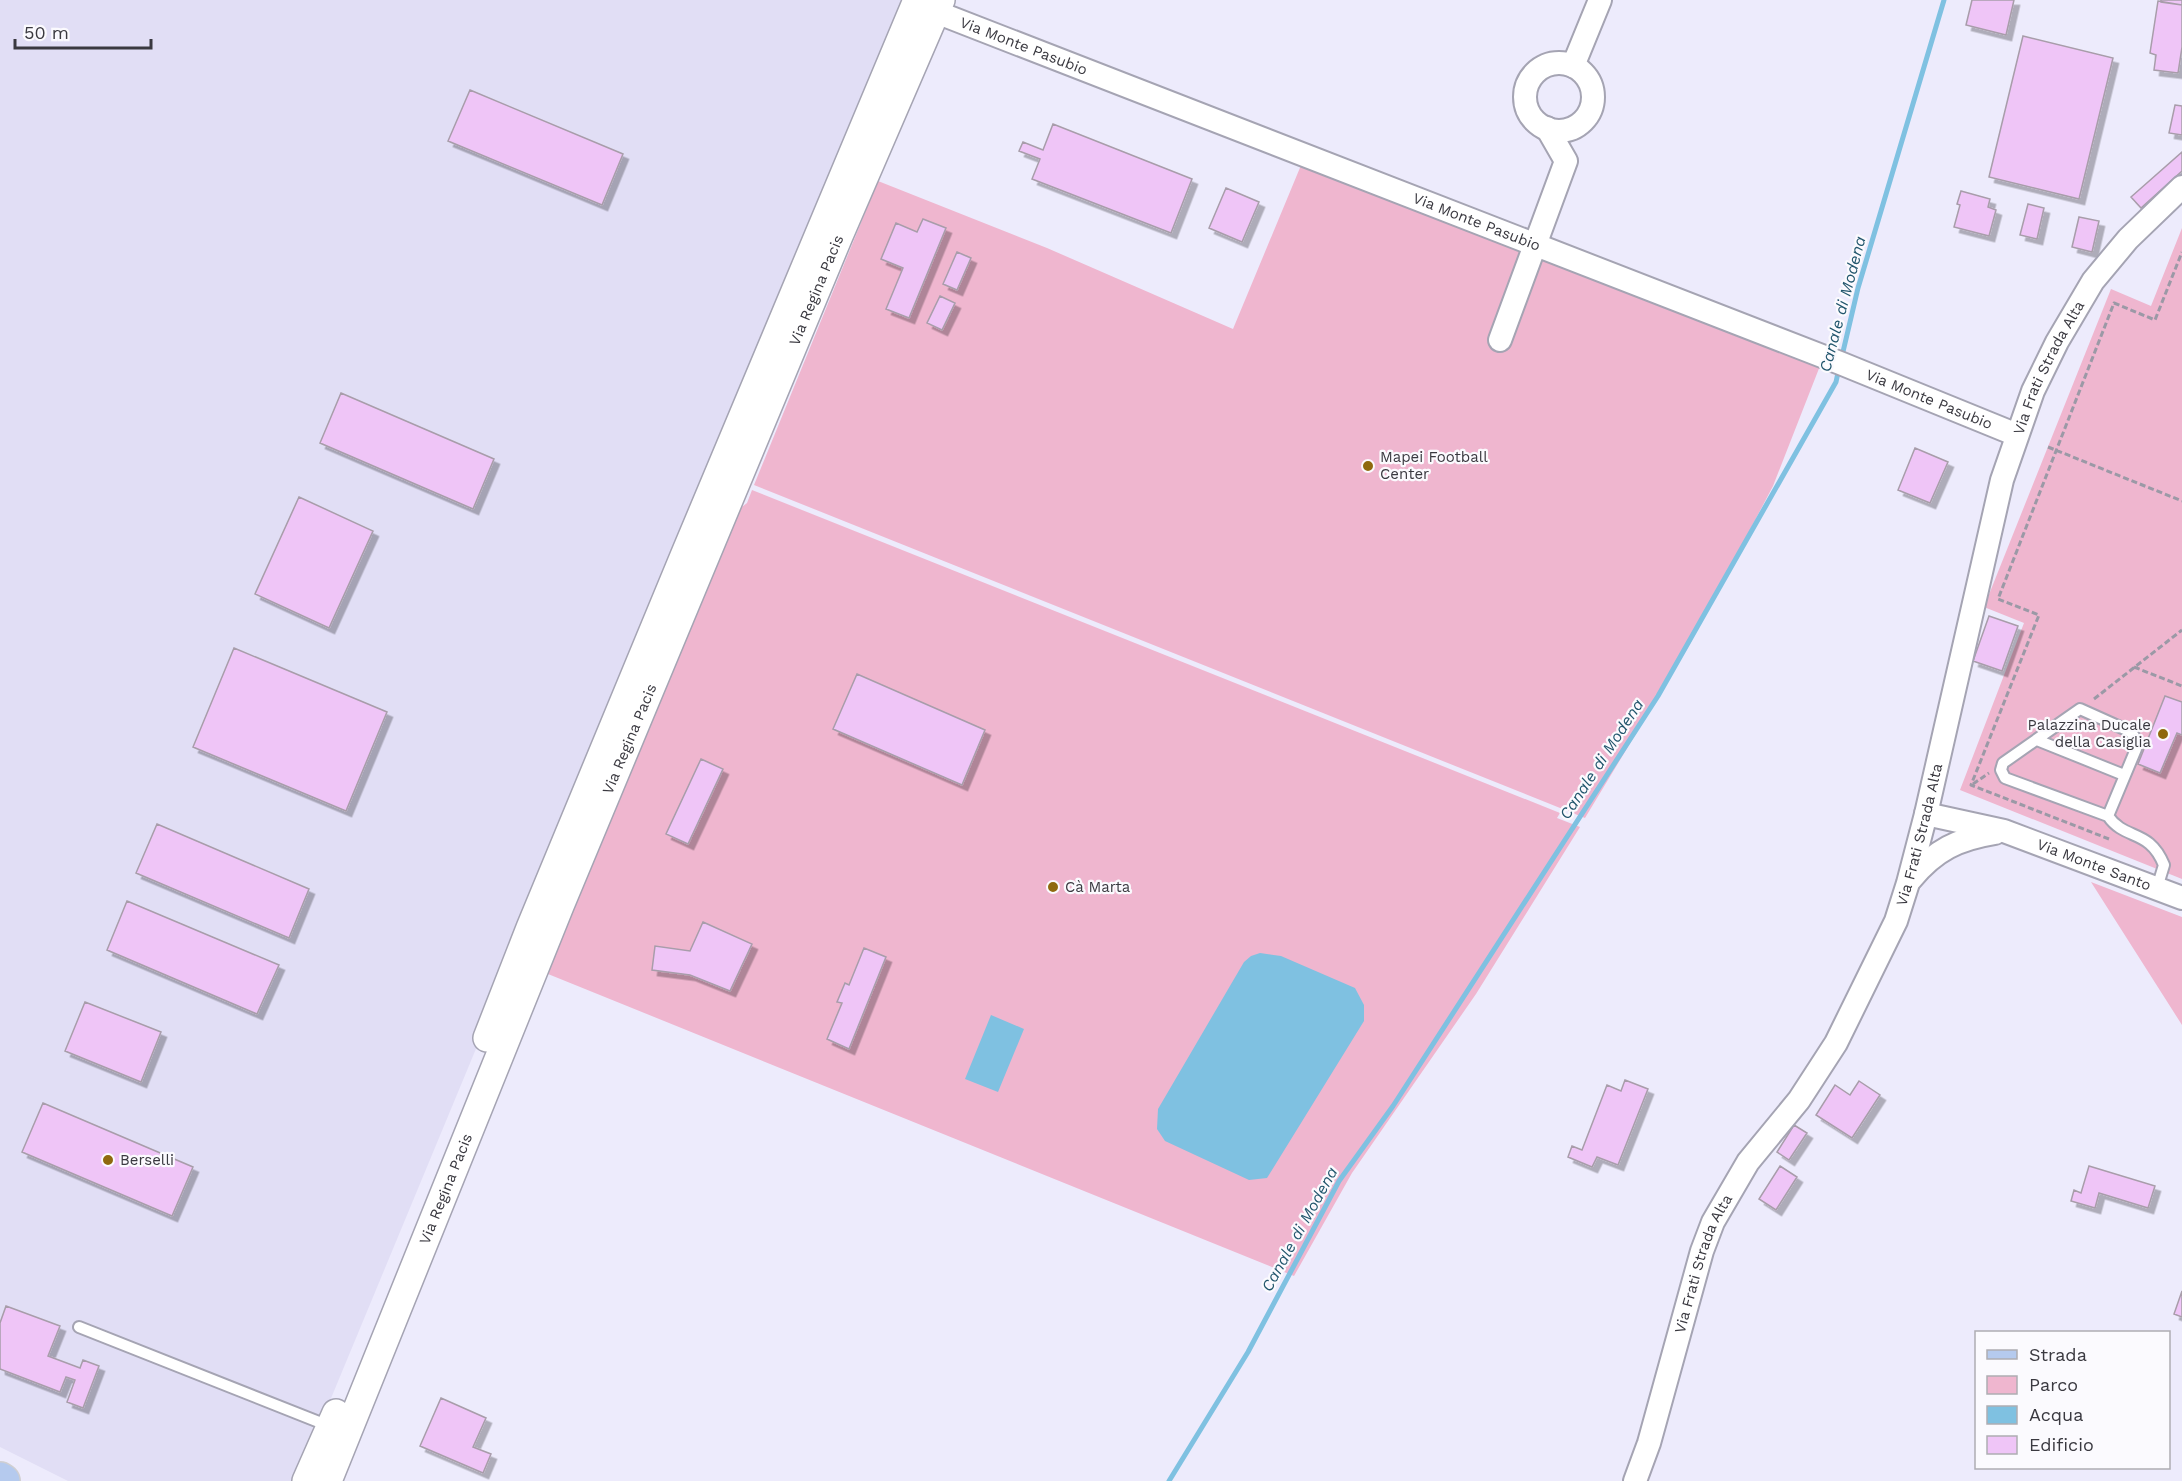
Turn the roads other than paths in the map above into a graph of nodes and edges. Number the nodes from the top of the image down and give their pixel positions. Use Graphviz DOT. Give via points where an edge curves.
graph roads {
  1 [pos="1600,0"];
  2 [pos="931,4"];
  3 [pos="1573,66"];
  4 [pos="1546,128"];
  5 [pos="2182,187"];
  6 [pos="1535,245"];
  7 [pos="1500,340"];
  8 [pos="736,434"];
  9 [pos="2017,435"];
  10 [pos="679,620"];
  11 [pos="2037,740"];
  12 [pos="2124,775"];
  13 [pos="1926,814"];
  14 [pos="2108,816"];
  15 [pos="2004,831"];
  16 [pos="1908,883"];
  17 [pos="2157,888"];
  18 [pos="2182,898"];
  19 [pos="79,1327"];
  20 [pos="330,1426"];
  21 [pos="321,1479"];
  22 [pos="1635,1481"];
  1 -- 3 [label="street"];
  2 -- 6 [label="street, Via Monte Pasubio"];
  2 -- 8 [label="street, Via Regina Pacis"];
  2 -- 10 [label="street, Via Regina Pacis"];
  3 -- 4 [label="street" via="1553,64 1529,82 1529,113"];
  3 -- 4 [label="street" via="1590,82 1593,105 1588,116 1570,130"];
  4 -- 6 [label="street" via="1566,161"];
  5 -- 9 [label="street, Via Frati Strada Alta" via="2128,238 2093,281 2033,391"];
  6 -- 7 [label="street"];
  6 -- 9 [label="street, Via Monte Pasubio"];
  8 -- 10 [label="lane" via="739,445 672,607"];
  8 -- 20 [label="street, Via Regina Pacis" via="530,928"];
  9 -- 13 [label="street, Via Frati Strada Alta" via="1994,513"];
  10 -- 21 [label="street, Via Regina Pacis"];
  11 -- 12 [label="lane"];
  11 -- 12 [label="lane" via="2080,709 2134,735 2136,749"];
  11 -- 14 [label="lane" via="2003,763 2005,778"];
  12 -- 14 [label="lane"];
  13 -- 15 [label="street, Via Monte Santo"];
  13 -- 16 [label="street, Via Frati Strada Alta"];
  14 -- 17 [label="lane" via="2115,826 2145,839 2158,852 2164,865"];
  15 -- 16 [label="street" via="1955,843 1925,863"];
  15 -- 17 [label="street, Via Monte Santo"];
  16 -- 22 [label="street, Via Frati Strada Alta" via="1881,956 1836,1043 1799,1100 1748,1162 1713,1221"];
  17 -- 18 [label="street, Via Monte Santo"];
  19 -- 20 [label="lane"];
  20 -- 21 [label="street, Via Regina Pacis"];
}
